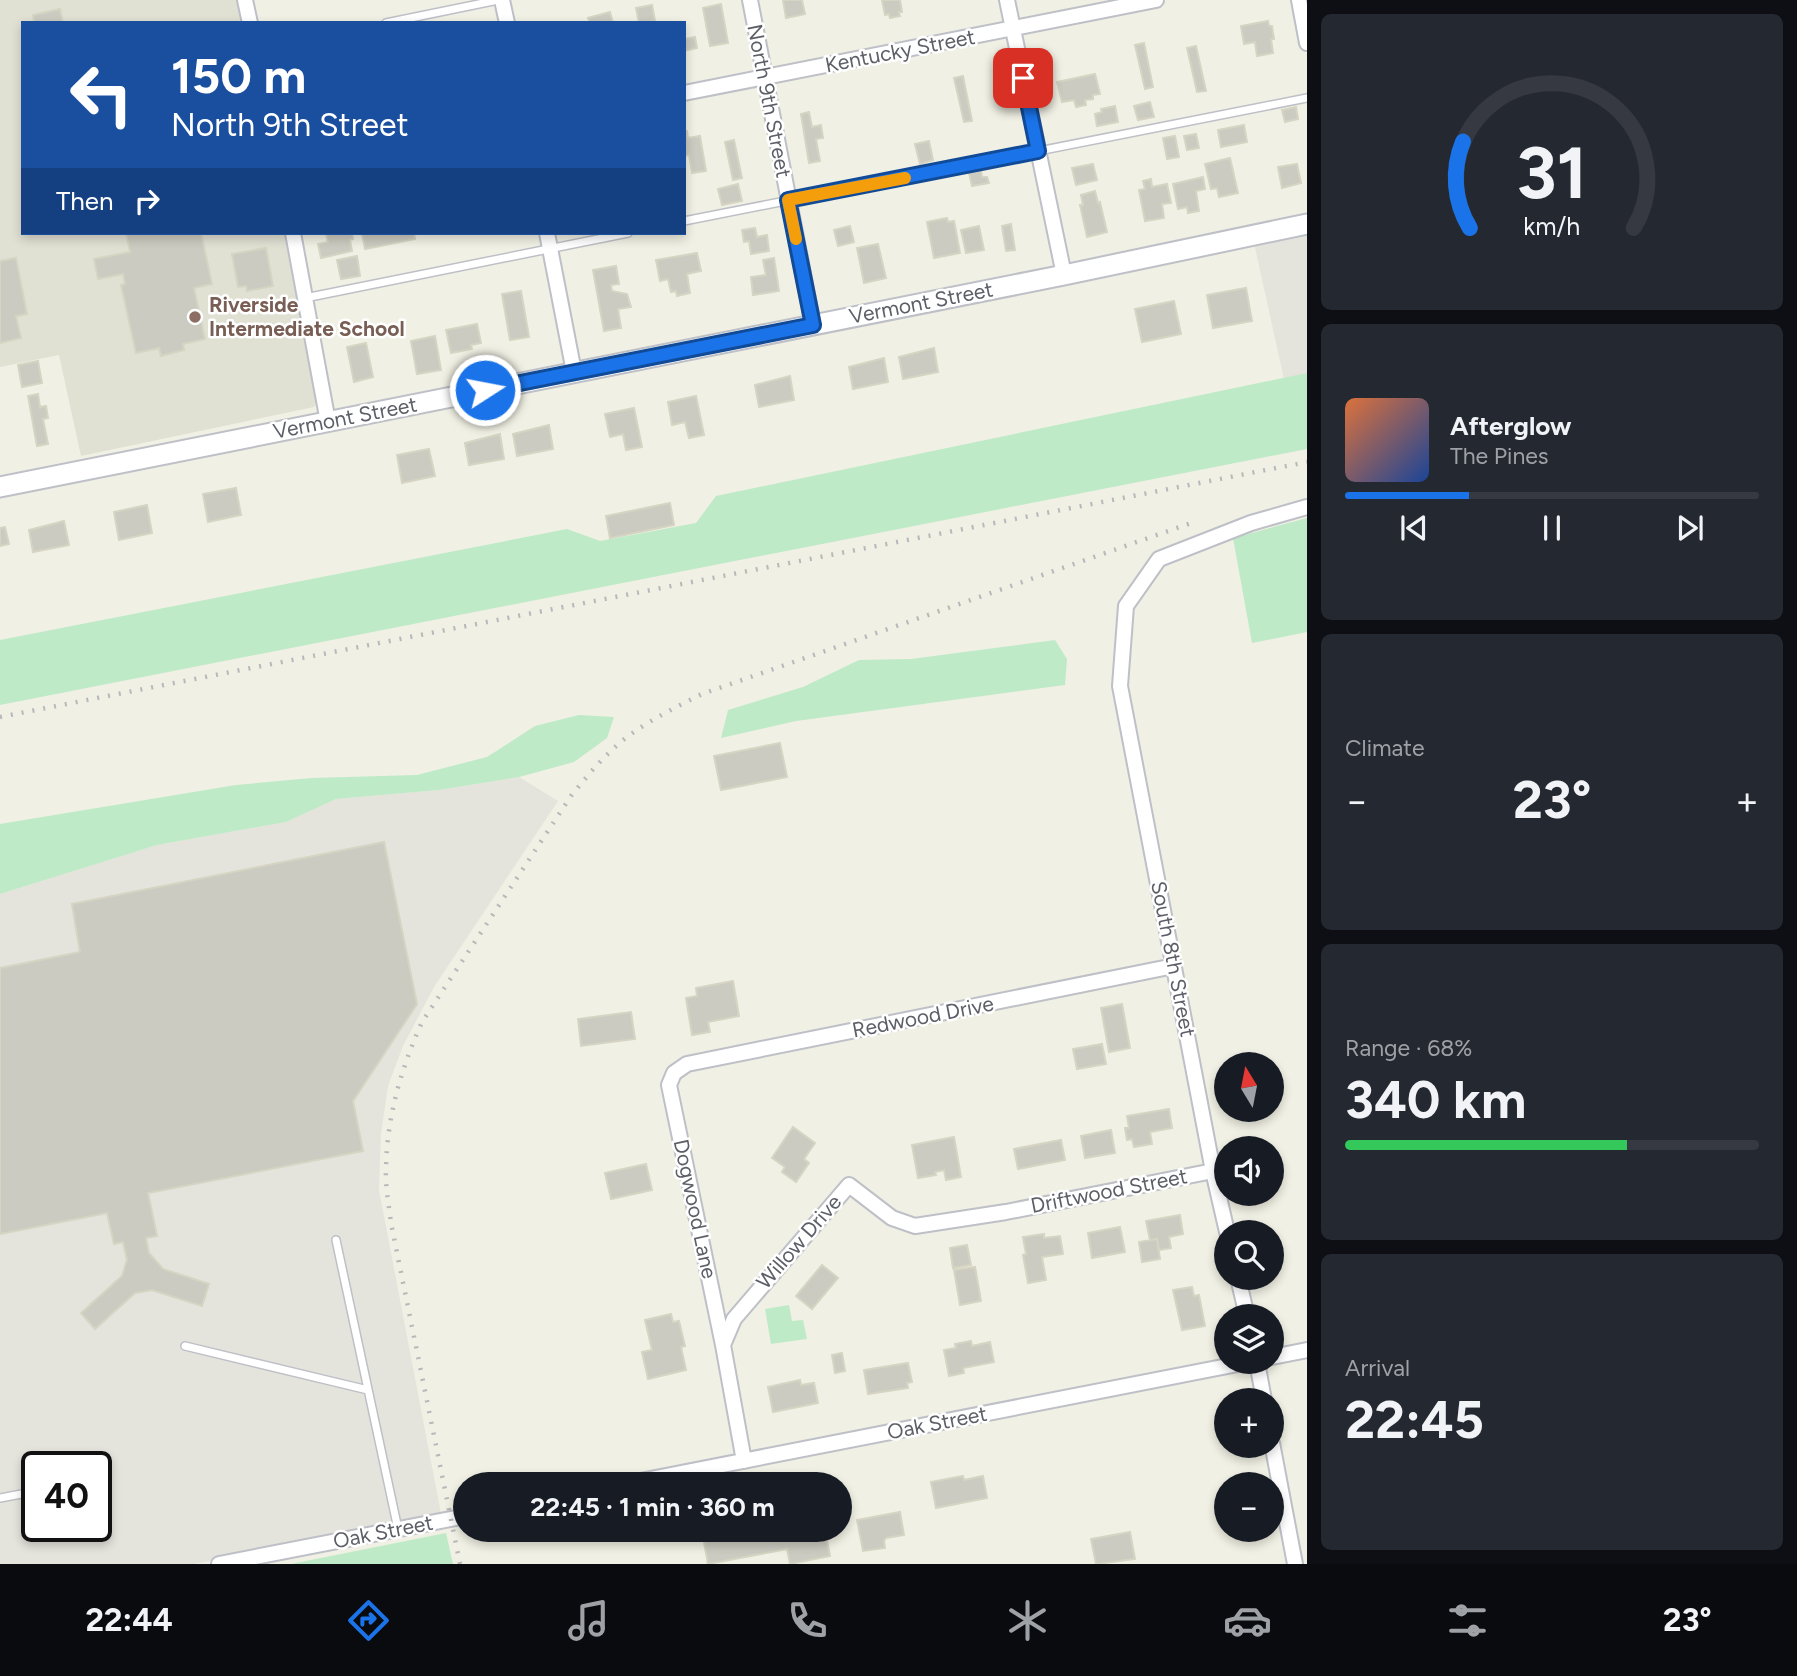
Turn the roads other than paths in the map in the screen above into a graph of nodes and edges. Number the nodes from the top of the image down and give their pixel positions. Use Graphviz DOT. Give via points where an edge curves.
graph roads {
  1 [pos="245,0"];
  2 [pos="500,0"];
  3 [pos="750,0"];
  4 [pos="1007,0"];
  5 [pos="1156,0"];
  6 [pos="1299,0"];
  7 [pos="250,21"];
  8 [pos="396,21"];
  9 [pos="506,21"];
  10 [pos="1013,29"];
  11 [pos="1307,43"];
  12 [pos="765,77"];
  13 [pos="686,93"];
  14 [pos="1307,98"];
  15 [pos="1038,151"];
  16 [pos="788,200"];
  17 [pos="686,221"];
  18 [pos="1307,224"];
  19 [pos="293,235"];
  20 [pos="548,235"];
  21 [pos="618,235"];
  22 [pos="551,248"];
  23 [pos="1064,275"];
  24 [pos="305,298"];
  25 [pos="813,325"];
  26 [pos="575,372"];
  27 [pos="328,422"];
  28 [pos="0,487"];
  29 [pos="1307,507"];
  30 [pos="1174,966"];
  31 [pos="674,1073"];
  32 [pos="1213,1171"];
  33 [pos="1006,1212"];
  34 [pos="1224,1220"];
  35 [pos="336,1240"];
  36 [pos="723,1345"];
  37 [pos="185,1346"];
  38 [pos="1307,1350"];
  39 [pos="1284,1355"];
  40 [pos="1214,1369"];
  41 [pos="368,1390"];
  42 [pos="1275,1458"];
  43 [pos="744,1461"];
  44 [pos="687,1472"];
  45 [pos="21,1494"];
  46 [pos="0,1498"];
  47 [pos="453,1518"];
  48 [pos="398,1529"];
  49 [pos="219,1564"];
  50 [pos="1295,1564"];
  1 -- 7 [label="street"];
  2 -- 8 [label="lane"];
  2 -- 9 [label="street"];
  3 -- 12 [label="street, North 9th Street"];
  4 -- 10 [label="street"];
  5 -- 10 [label="street, Kentucky Street"];
  6 -- 11 [label="street"];
  10 -- 12 [label="street, Kentucky Street"];
  10 -- 15 [label="street"];
  12 -- 13 [label="street, Kentucky Street"];
  12 -- 16 [label="street, North 9th Street"];
  14 -- 15 [label="lane"];
  15 -- 16 [label="lane"];
  15 -- 23 [label="street"];
  16 -- 17 [label="lane"];
  16 -- 25 [label="street, North 9th Street"];
  18 -- 23 [label="street, Vermont Street"];
  19 -- 24 [label="street"];
  20 -- 22 [label="street"];
  21 -- 22 [label="lane"];
  22 -- 24 [label="lane"];
  22 -- 26 [label="street"];
  23 -- 25 [label="street, Vermont Street"];
  24 -- 27 [label="street"];
  25 -- 26 [label="street, Vermont Street"];
  26 -- 27 [label="street, Vermont Street"];
  27 -- 28 [label="street, Vermont Street"];
  29 -- 30 [label="street, South 8th Street" via="1159,559 1126,606 1120,686"];
  30 -- 31 [label="street, Redwood Drive" via="687,1064"];
  30 -- 32 [label="street, South 8th Street"];
  31 -- 36 [label="street, Dogwood Lane" via="669,1085"];
  32 -- 33 [label="street, Driftwood Street"];
  32 -- 34 [label="street, South 8th Street"];
  33 -- 36 [label="street, Willow Drive" via="915,1226 891,1218 849,1185 734,1319"];
  35 -- 41 [label="lane"];
  36 -- 43 [label="street"];
  37 -- 41 [label="lane"];
  38 -- 39 [label="street"];
  40 -- 43 [label="street, Oak Street"];
  41 -- 48 [label="lane"];
  42 -- 50 [label="street"];
  43 -- 44 [label="street, Oak Street"];
  45 -- 46 [label="lane"];
  47 -- 48 [label="street, Oak Street"];
  48 -- 49 [label="street, Oak Street"];
}
